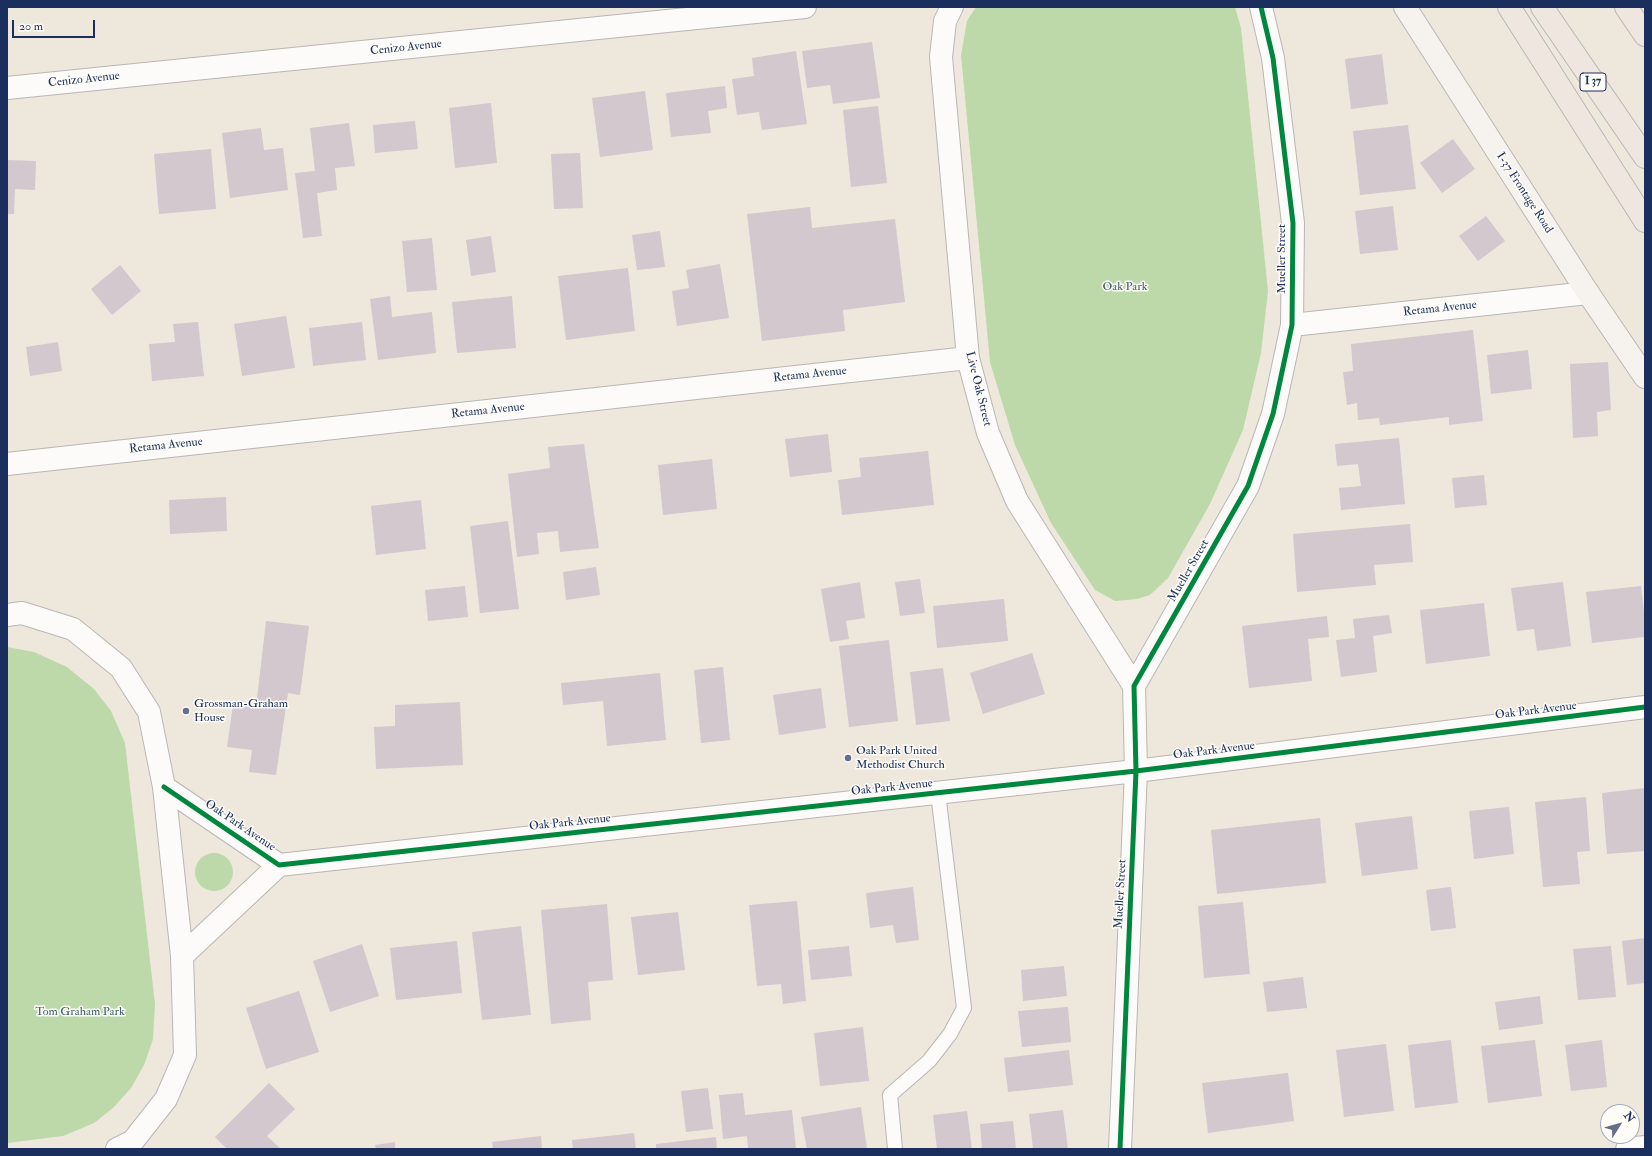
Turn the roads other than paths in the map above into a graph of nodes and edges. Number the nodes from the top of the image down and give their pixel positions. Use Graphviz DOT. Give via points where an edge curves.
graph roads {
  1 [pos="805,7"];
  2 [pos="952,7"];
  3 [pos="1261,7"];
  4 [pos="1405,7"];
  5 [pos="1509,7"];
  6 [pos="1542,7"];
  7 [pos="1626,7"];
  8 [pos="1645,35"];
  9 [pos="7,88"];
  10 [pos="1645,157"];
  11 [pos="1645,221"];
  12 [pos="1588,293"];
  13 [pos="1292,325"];
  14 [pos="968,358"];
  15 [pos="1645,376"];
  16 [pos="7,464"];
  17 [pos="7,615"];
  18 [pos="1134,686"];
  19 [pos="1645,707"];
  20 [pos="1136,771"];
  21 [pos="164,787"];
  22 [pos="938,793"];
  23 [pos="279,865"];
  24 [pos="182,956"];
  25 [pos="1645,1147"];
  26 [pos="117,1149"];
  27 [pos="895,1149"];
  28 [pos="1120,1149"];
  29 [pos="1626,1149"];
  1 -- 9 [label="street, Cenizo Avenue"];
  2 -- 14 [label="street, Live Oak Street" via="945,21 941,57"];
  3 -- 13 [label="street, Mueller Street" via="1273,58 1293,223"];
  4 -- 12 [label="main road, I-37 Frontage Road"];
  5 -- 11 [label="highway"];
  6 -- 10 [label="highway, I 37"];
  7 -- 8 [label="highway"];
  12 -- 13 [label="street, Retama Avenue"];
  12 -- 15 [label="main road, I-37 Frontage Road"];
  13 -- 18 [label="street, Mueller Street" via="1273,414 1248,486"];
  14 -- 16 [label="street, Retama Avenue"];
  14 -- 18 [label="street, Live Oak Street" via="988,432 1017,501"];
  17 -- 21 [label="street" via="22,613 73,629 121,668 149,712"];
  18 -- 20 [label="street, Mueller Street"];
  19 -- 20 [label="street, Oak Park Avenue"];
  20 -- 22 [label="street, Oak Park Avenue"];
  20 -- 28 [label="street, Mueller Street"];
  21 -- 23 [label="street, Oak Park Avenue"];
  21 -- 24 [label="street"];
  22 -- 23 [label="street, Oak Park Avenue"];
  22 -- 27 [label="lane" via="964,1008 950,1034 929,1061 890,1095"];
  23 -- 24 [label="street, Oak Park Avenue"];
  24 -- 26 [label="street" via="185,1055 166,1099 133,1141"];
  25 -- 29 [label="street"];
}
